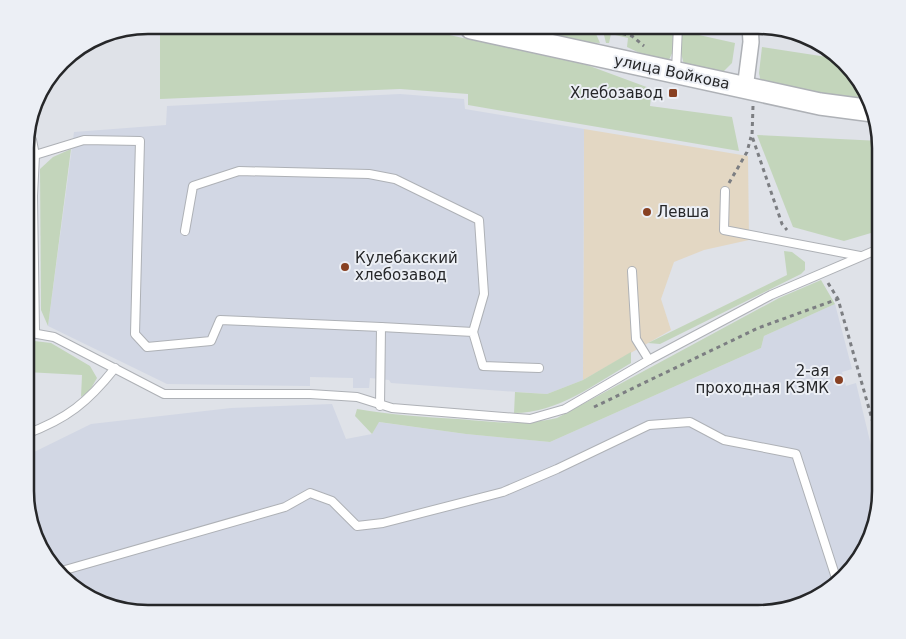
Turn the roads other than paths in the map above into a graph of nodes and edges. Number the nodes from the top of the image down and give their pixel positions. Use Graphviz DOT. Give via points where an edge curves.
graph roads {
  1 [pos="499,34"];
  2 [pos="678,34"];
  3 [pos="751,34"];
  4 [pos="676,73"];
  5 [pos="745,89"];
  6 [pos="866,110"];
  7 [pos="34,150"];
  8 [pos="35,155"];
  9 [pos="34,169"];
  10 [pos="725,191"];
  11 [pos="185,231"];
  12 [pos="872,251"];
  13 [pos="860,256"];
  14 [pos="632,271"];
  15 [pos="34,287"];
  16 [pos="381,327"];
  17 [pos="35,332"];
  18 [pos="473,332"];
  19 [pos="649,360"];
  20 [pos="115,368"];
  21 [pos="539,368"];
  22 [pos="380,406"];
  23 [pos="34,431"];
  24 [pos="65,570"];
  25 [pos="834,576"];
  1 -- 4 [label="street, улица Войкова"];
  2 -- 4 [label="lane"];
  3 -- 5 [label="street"];
  4 -- 5 [label="street, улица Войкова"];
  5 -- 6 [label="street, улица Войкова"];
  7 -- 8 [label="lane"];
  8 -- 9 [label="lane"];
  8 -- 16 [label="lane" via="84,140 140,141 135,334 148,347 211,341 220,320"];
  10 -- 13 [label="lane" via="724,230"];
  11 -- 18 [label="lane" via="193,186 239,171 369,174 395,179 479,220 484,294"];
  12 -- 13 [label="lane"];
  13 -- 19 [label="lane" via="771,295"];
  14 -- 19 [label="lane" via="636,339"];
  15 -- 17 [label="lane"];
  16 -- 18 [label="lane"];
  16 -- 22 [label="lane"];
  17 -- 20 [label="lane" via="54,337"];
  18 -- 21 [label="lane" via="483,366"];
  19 -- 22 [label="lane" via="565,408 530,419"];
  20 -- 22 [label="lane" via="164,394 310,394 357,398"];
  20 -- 23 [label="lane" via="93,395 52,424"];
  24 -- 25 [label="lane" via="285,508 310,493 332,501 358,526 383,524 503,492 649,424 690,422 724,440 796,454"];
}
